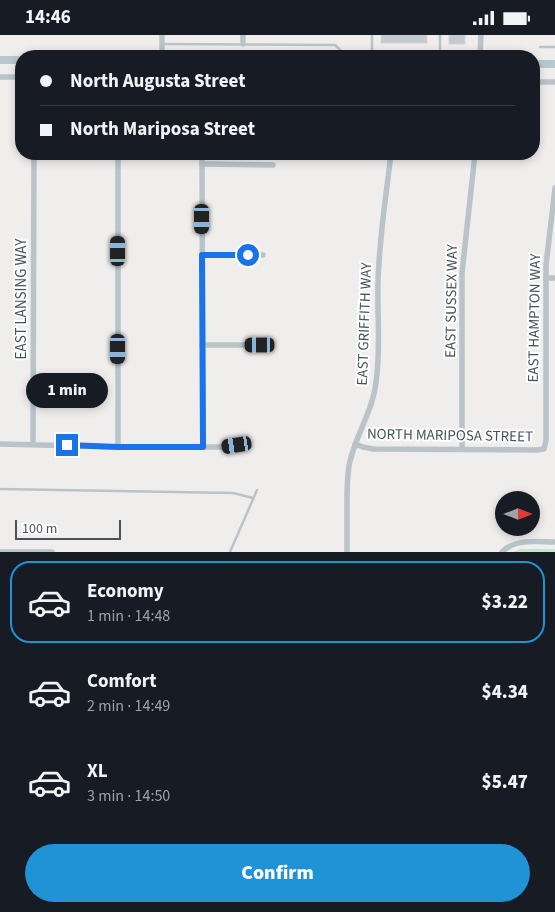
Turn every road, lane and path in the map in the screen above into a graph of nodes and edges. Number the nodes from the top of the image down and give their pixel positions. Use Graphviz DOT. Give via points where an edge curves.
graph roads {
  1 [pos="162,35"];
  2 [pos="243,35"];
  3 [pos="372,35"];
  4 [pos="440,35"];
  5 [pos="480,35"];
  6 [pos="162,44"];
  7 [pos="243,44"];
  8 [pos="540,47"];
  9 [pos="555,47"];
  10 [pos="162,50"];
  11 [pos="340,50"];
  12 [pos="372,50"];
  13 [pos="440,50"];
  14 [pos="480,50"];
  15 [pos="0,60"];
  16 [pos="15,60"];
  17 [pos="540,64"];
  18 [pos="555,64"];
  19 [pos="0,77"];
  20 [pos="15,77"];
  21 [pos="540,82"];
  22 [pos="555,82"];
  23 [pos="34,160"];
  24 [pos="118,160"];
  25 [pos="202,160"];
  26 [pos="390,160"];
  27 [pos="473,160"];
  28 [pos="202,164"];
  29 [pos="273,165"];
  30 [pos="555,188"];
  31 [pos="202,255"];
  32 [pos="263,255"];
  33 [pos="546,278"];
  34 [pos="555,278"];
  35 [pos="202,345"];
  36 [pos="260,345"];
  37 [pos="0,444"];
  38 [pos="33,444"];
  39 [pos="355,444"];
  40 [pos="237,445"];
  41 [pos="118,447"];
  42 [pos="203,447"];
  43 [pos="462,449"];
  44 [pos="544,449"];
  45 [pos="0,489"];
  46 [pos="257,490"];
  47 [pos="253,498"];
  48 [pos="555,542"];
  49 [pos="0,552"];
  50 [pos="52,552"];
  51 [pos="230,552"];
  52 [pos="346,552"];
  53 [pos="502,552"];
  1 -- 6 [label="street"];
  2 -- 7 [label="street"];
  3 -- 12 [label="lane"];
  4 -- 13 [label="lane"];
  5 -- 14 [label="street"];
  6 -- 7 [label="lane"];
  6 -- 10 [label="street"];
  7 -- 11 [label="lane" via="335,45"];
  8 -- 9 [label="lane"];
  15 -- 16 [label="main road"];
  17 -- 18 [label="main road"];
  19 -- 20 [label="street"];
  21 -- 22 [label="street"];
  23 -- 38 [label="street, EAST LANSING WAY"];
  24 -- 41 [label="street"];
  25 -- 28 [label="street"];
  26 -- 39 [label="street, EAST GRIFFITH WAY" via="379,257 378,362 374,398"];
  27 -- 43 [label="street, EAST SUSSEX WAY" via="462,273"];
  28 -- 29 [label="street"];
  28 -- 31 [label="street"];
  30 -- 33 [label="street, EAST HAMPTON WAY"];
  31 -- 32 [label="street"];
  31 -- 35 [label="street"];
  33 -- 34 [label="street"];
  33 -- 44 [label="street, EAST HAMPTON WAY"];
  35 -- 36 [label="street"];
  35 -- 42 [label="street"];
  37 -- 38 [label="street"];
  38 -- 41 [label="street"];
  39 -- 43 [label="street, NORTH MARIPOSA STREET" via="372,449"];
  39 -- 52 [label="street, EAST GRIFFITH WAY" via="347,486"];
  40 -- 42 [label="street"];
  41 -- 42 [label="street"];
  43 -- 44 [label="street, NORTH MARIPOSA STREET"];
  45 -- 47 [label="lane" via="233,493"];
  46 -- 47 [label="lane"];
  47 -- 51 [label="lane"];
  48 -- 53 [label="street" via="516,543"];
  49 -- 50 [label="street"];
}
